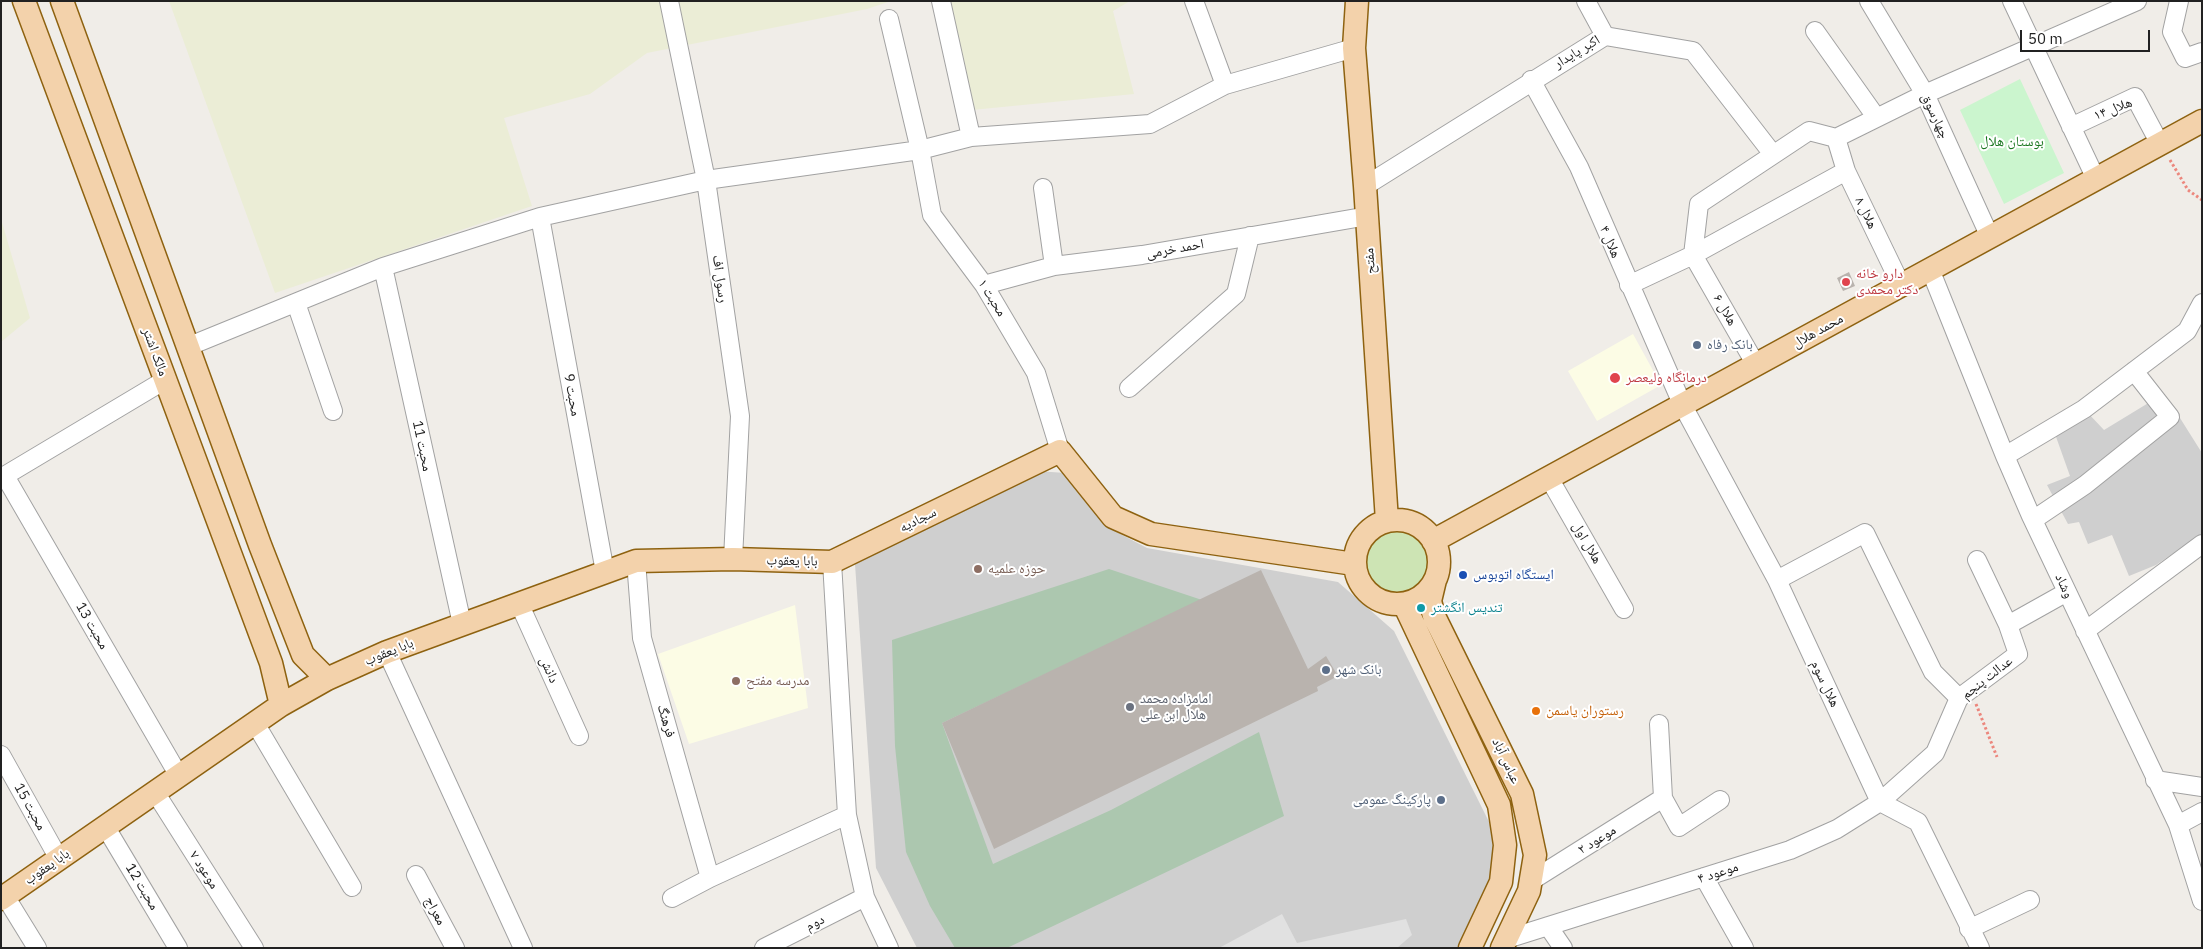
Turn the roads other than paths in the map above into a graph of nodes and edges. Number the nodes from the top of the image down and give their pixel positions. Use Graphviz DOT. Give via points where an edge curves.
graph roads {
  1 [pos="24,1"];
  2 [pos="62,1"];
  3 [pos="669,1"];
  4 [pos="941,1"];
  5 [pos="1194,1"];
  6 [pos="1357,1"];
  7 [pos="1586,1"];
  8 [pos="1869,1"];
  9 [pos="2012,1"];
  10 [pos="2137,1"];
  11 [pos="2179,1"];
  12 [pos="889,19"];
  13 [pos="1815,31"];
  14 [pos="1604,36"];
  15 [pos="2034,47"];
  16 [pos="1354,48"];
  17 [pos="2202,52"];
  18 [pos="1532,80"];
  19 [pos="1225,85"];
  20 [pos="1925,94"];
  21 [pos="1876,117"];
  22 [pos="2202,121"];
  23 [pos="2071,126"];
  24 [pos="971,137"];
  25 [pos="1836,138"];
  26 [pos="2160,144"];
  27 [pos="920,150"];
  28 [pos="1772,153"];
  29 [pos="1846,172"];
  30 [pos="2096,179"];
  31 [pos="706,180"];
  32 [pos="1365,186"];
  33 [pos="1043,188"];
  34 [pos="1368,216"];
  35 [pos="540,217"];
  36 [pos="1250,236"];
  37 [pos="1990,237"];
  38 [pos="1693,255"];
  39 [pos="1054,266"];
  40 [pos="383,268"];
  41 [pos="1930,269"];
  42 [pos="984,284"];
  43 [pos="1628,285"];
  44 [pos="1901,285"];
  45 [pos="2202,302"];
  46 [pos="296,303"];
  47 [pos="187,347"];
  48 [pos="1756,365"];
  49 [pos="2134,371"];
  50 [pos="165,380"];
  51 [pos="1129,388"];
  52 [pos="1682,406"];
  53 [pos="333,411"];
  54 [pos="1060,451"];
  55 [pos="2004,456"];
  56 [pos="3,477"];
  57 [pos="1549,478"];
  58 [pos="2033,520"];
  59 [pos="1387,521"];
  60 [pos="1433,541"];
  61 [pos="2202,544"];
  62 [pos="733,559"];
  63 [pos="1977,560"];
  64 [pos="636,561"];
  65 [pos="832,562"];
  66 [pos="1354,564"];
  67 [pos="605,572"];
  68 [pos="1435,580"];
  69 [pos="1777,580"];
  70 [pos="2067,592"];
  71 [pos="519,604"];
  72 [pos="1404,604"];
  73 [pos="1624,609"];
  74 [pos="462,624"];
  75 [pos="2008,625"];
  76 [pos="2085,631"];
  77 [pos="387,652"];
  78 [pos="303,655"];
  79 [pos="271,664"];
  80 [pos="327,679"];
  81 [pos="1965,694"];
  82 [pos="281,705"];
  83 [pos="255,723"];
  84 [pos="1659,724"];
  85 [pos="579,736"];
  86 [pos="1,755"];
  87 [pos="178,776"];
  88 [pos="2155,780"];
  89 [pos="2202,786"];
  90 [pos="154,792"];
  91 [pos="1663,798"];
  92 [pos="1720,800"];
  93 [pos="1880,802"];
  94 [pos="2202,812"];
  95 [pos="847,815"];
  96 [pos="2178,825"];
  97 [pos="105,826"];
  98 [pos="59,859"];
  99 [pos="416,875"];
  100 [pos="710,878"];
  101 [pos="1704,878"];
  102 [pos="1531,881"];
  103 [pos="352,888"];
  104 [pos="3,897"];
  105 [pos="865,897"];
  106 [pos="672,898"];
  107 [pos="2030,900"];
  108 [pos="2202,901"];
  109 [pos="1548,926"];
  110 [pos="1969,929"];
  111 [pos="1504,943"];
  112 [pos="37,948"];
  113 [pos="178,948"];
  114 [pos="254,948"];
  115 [pos="455,948"];
  116 [pos="523,948"];
  117 [pos="764,948"];
  118 [pos="889,948"];
  119 [pos="1470,948"];
  120 [pos="1563,948"];
  121 [pos="1744,948"];
  122 [pos="1980,948"];
  1 -- 50 [label="main road, مالک اشتر"];
  2 -- 47 [label="main road"];
  3 -- 31 [label="street, رسول اف"];
  4 -- 24 [label="street"];
  5 -- 19 [label="street"];
  6 -- 16 [label="main road, مفتح"];
  7 -- 14 [label="street"];
  8 -- 20 [label="street, چهارسوق"];
  9 -- 15 [label="street"];
  10 -- 15 [label="street"];
  11 -- 17 [label="street" via="2172,32 2185,58"];
  12 -- 27 [label="street, محبت ۱"];
  13 -- 21 [label="street"];
  14 -- 18 [label="street, اکبر پایدار"];
  14 -- 28 [label="street, اکبر پایدار" via="1693,52"];
  15 -- 20 [label="street"];
  15 -- 23 [label="street"];
  16 -- 19 [label="street"];
  16 -- 32 [label="main road, مفتح"];
  18 -- 32 [label="street, اکبر پایدار"];
  18 -- 43 [label="street, هلال ۴" via="1579,167"];
  19 -- 24 [label="street" via="1150,124"];
  20 -- 21 [label="street"];
  20 -- 37 [label="street, چهارسوق"];
  21 -- 25 [label="street"];
  22 -- 26 [label="main road, محمد هلال"];
  23 -- 26 [label="street, هلال ۱۴" via="2136,97"];
  23 -- 30 [label="street"];
  24 -- 27 [label="street"];
  25 -- 28 [label="street" via="1809,131"];
  25 -- 29 [label="street, هلال ۸"];
  26 -- 30 [label="main road, محمد هلال"];
  27 -- 31 [label="street"];
  27 -- 42 [label="street, محبت ۱" via="932,215"];
  28 -- 38 [label="street" via="1699,204"];
  29 -- 38 [label="street"];
  29 -- 44 [label="street, هلال ۸"];
  30 -- 37 [label="main road, محمد هلال"];
  31 -- 35 [label="street"];
  31 -- 62 [label="street, رسول اف" via="740,416"];
  32 -- 34 [label="main road, مفتح"];
  33 -- 39 [label="street"];
  34 -- 36 [label="street, احمد خرمی"];
  34 -- 59 [label="main road, مفتح"];
  35 -- 40 [label="street"];
  35 -- 67 [label="street, محبت 9"];
  36 -- 39 [label="street, احمد خرمی"];
  36 -- 51 [label="street" via="1236,294"];
  37 -- 41 [label="main road, محمد هلال"];
  38 -- 43 [label="street"];
  38 -- 48 [label="street, هلال ۶"];
  39 -- 42 [label="street, احمد خرمی"];
  40 -- 46 [label="street"];
  40 -- 74 [label="street, محبت 11"];
  41 -- 44 [label="main road, محمد هلال"];
  41 -- 55 [label="street, وشاد"];
  42 -- 54 [label="street, محبت ۱" via="1036,373"];
  43 -- 52 [label="street, هلال ۴"];
  44 -- 48 [label="main road, محمد هلال"];
  45 -- 49 [label="street" via="2187,331"];
  46 -- 47 [label="street"];
  46 -- 53 [label="street"];
  47 -- 78 [label="main road"];
  48 -- 52 [label="main road, محمد هلال"];
  49 -- 55 [label="street" via="2084,409"];
  49 -- 58 [label="street" via="2170,418 2085,485"];
  50 -- 56 [label="street"];
  50 -- 79 [label="main road, مالک اشتر"];
  52 -- 57 [label="main road, محمد هلال"];
  52 -- 69 [label="street, هلال سوم"];
  54 -- 65 [label="main road, سجادیه"];
  54 -- 66 [label="main road" via="1113,517 1151,534"];
  55 -- 58 [label="street, وشاد"];
  56 -- 87 [label="street, محبت 13"];
  57 -- 60 [label="main road, محمد هلال"];
  57 -- 73 [label="street, هلال اول"];
  58 -- 70 [label="street, وشاد"];
  59 -- 60 [label="main road" via="1414,523"];
  59 -- 66 [label="main road" via="1362,536"];
  60 -- 68 [label="main road" via="1439,567"];
  61 -- 76 [label="street"];
  62 -- 64 [label="main road, بابا یعقوب"];
  62 -- 65 [label="main road, بابا یعقوب"];
  63 -- 75 [label="street"];
  64 -- 67 [label="main road, بابا یعقوب"];
  64 -- 100 [label="street, فرهنگ" via="642,638"];
  65 -- 95 [label="street"];
  66 -- 72 [label="main road" via="1357,579 1365,591 1391,605"];
  67 -- 71 [label="main road, بابا یعقوب"];
  68 -- 72 [label="main road" via="1428,592"];
  68 -- 102 [label="main road, عباس آباد" via="1430,601 1434,616 1522,794 1535,854"];
  69 -- 81 [label="street" via="1865,533 1933,672"];
  69 -- 93 [label="street, هلال سوم"];
  70 -- 75 [label="street"];
  70 -- 76 [label="street, وشاد"];
  71 -- 74 [label="main road, بابا یعقوب"];
  71 -- 85 [label="street, دانش"];
  72 -- 119 [label="main road, عباس آباد" via="1499,805 1506,846 1501,882"];
  74 -- 77 [label="main road, بابا یعقوب"];
  75 -- 81 [label="street, عدالت پنجم" via="2018,654"];
  76 -- 88 [label="street, وشاد"];
  77 -- 80 [label="main road, بابا یعقوب"];
  77 -- 116 [label="street"];
  78 -- 79 [label="main road" via="298,666 289,670 279,670"];
  78 -- 80 [label="main road"];
  79 -- 82 [label="main road, مالک اشتر"];
  80 -- 82 [label="main road, بابا یعقوب"];
  81 -- 93 [label="street, عدالت پنجم" via="1935,753"];
  82 -- 83 [label="main road, بابا یعقوب"];
  83 -- 87 [label="main road, بابا یعقوب"];
  83 -- 103 [label="street"];
  84 -- 91 [label="street"];
  86 -- 98 [label="street, محبت 15"];
  87 -- 90 [label="main road, بابا یعقوب"];
  88 -- 89 [label="street"];
  88 -- 96 [label="street, وشاد"];
  90 -- 97 [label="main road, بابا یعقوب"];
  90 -- 114 [label="street, موعود ۷"];
  91 -- 92 [label="street" via="1679,827"];
  91 -- 102 [label="street, موعود ۲"];
  93 -- 101 [label="street, موعود ۴" via="1838,829 1790,850"];
  93 -- 110 [label="street" via="1918,822"];
  94 -- 96 [label="street"];
  95 -- 100 [label="street"];
  95 -- 105 [label="street"];
  96 -- 108 [label="street, وشاد"];
  97 -- 98 [label="main road, بابا یعقوب"];
  97 -- 113 [label="street, محبت 12"];
  98 -- 104 [label="main road, بابا یعقوب"];
  99 -- 115 [label="street, معراج"];
  100 -- 106 [label="street"];
  101 -- 109 [label="street, موعود ۴"];
  101 -- 121 [label="street"];
  102 -- 111 [label="main road, عباس آباد"];
  104 -- 112 [label="street"];
  105 -- 117 [label="street, دوم"];
  105 -- 118 [label="street"];
  107 -- 110 [label="street"];
  109 -- 111 [label="street, موعود ۴"];
  109 -- 120 [label="street"];
  110 -- 122 [label="street"];
}
